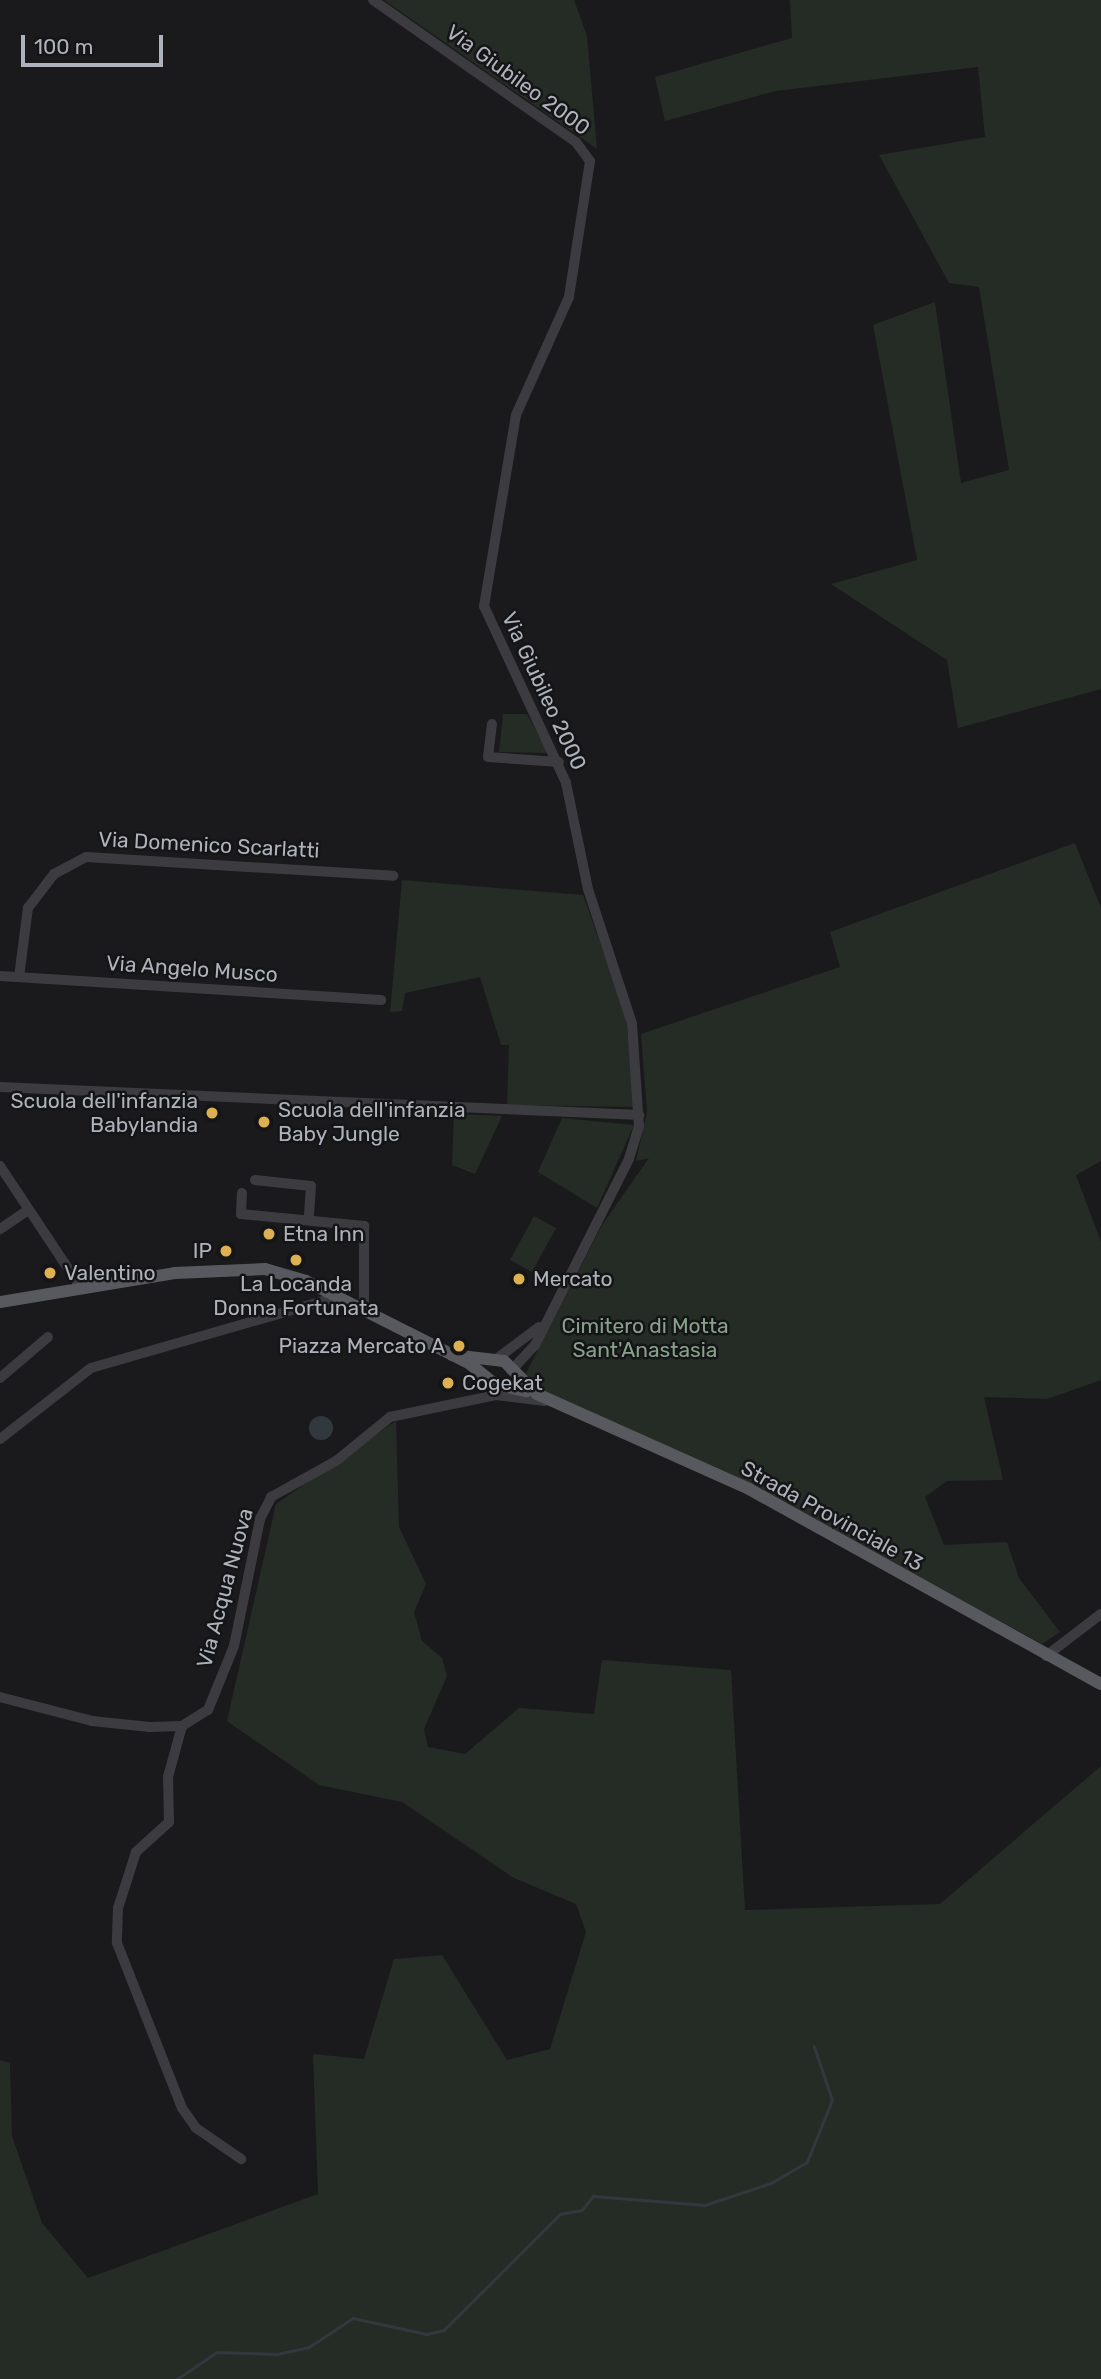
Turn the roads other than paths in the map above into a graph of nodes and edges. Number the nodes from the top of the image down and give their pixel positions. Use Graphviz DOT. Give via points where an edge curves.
graph roads {
  1 [pos="373,0"];
  2 [pos="492,724"];
  3 [pos="559,762"];
  4 [pos="393,876"];
  5 [pos="0,975"];
  6 [pos="19,977"];
  7 [pos="381,1000"];
  8 [pos="0,1087"];
  9 [pos="639,1115"];
  10 [pos="1,1170"];
  11 [pos="255,1180"];
  12 [pos="242,1193"];
  13 [pos="28,1210"];
  14 [pos="309,1218"];
  15 [pos="0,1228"];
  16 [pos="79,1285"];
  17 [pos="337,1297"];
  18 [pos="0,1302"];
  19 [pos="364,1312"];
  20 [pos="541,1325"];
  21 [pos="48,1337"];
  22 [pos="452,1355"];
  23 [pos="495,1360"];
  24 [pos="511,1372"];
  25 [pos="1,1375"];
  26 [pos="487,1376"];
  27 [pos="499,1388"];
  28 [pos="537,1394"];
  29 [pos="555,1403"];
  30 [pos="0,1439"];
  31 [pos="1101,1614"];
  32 [pos="1046,1656"];
  33 [pos="1101,1684"];
  34 [pos="0,1697"];
  35 [pos="182,1726"];
  36 [pos="241,2159"];
  1 -- 3 [label="street, Via Giubileo 2000" via="576,142 590,161 574,279 516,415 484,606"];
  2 -- 3 [label="street" via="488,757"];
  3 -- 9 [label="street, Via Giubileo 2000" via="588,889 632,1024"];
  4 -- 6 [label="street, Via Domenico Scarlatti" via="86,857 54,874 28,908"];
  5 -- 6 [label="street, Via Angelo Musco"];
  6 -- 7 [label="street, Via Angelo Musco"];
  8 -- 9 [label="street"];
  9 -- 20 [label="street, Via Giubileo 2000" via="629,1159"];
  10 -- 13 [label="street"];
  11 -- 14 [label="street" via="311,1186"];
  12 -- 14 [label="street" via="241,1214"];
  13 -- 15 [label="street"];
  13 -- 16 [label="street"];
  14 -- 19 [label="street" via="364,1226"];
  16 -- 17 [label="main road" via="250,1267 285,1273"];
  16 -- 18 [label="main road"];
  17 -- 19 [label="main road"];
  17 -- 30 [label="street" via="91,1368"];
  19 -- 22 [label="main road"];
  20 -- 23 [label="street"];
  20 -- 24 [label="street, Via Giubileo 2000" via="535,1345"];
  21 -- 25 [label="street"];
  22 -- 23 [label="main road"];
  22 -- 26 [label="main road"];
  23 -- 24 [label="main road"];
  23 -- 26 [label="main road"];
  24 -- 27 [label="main road"];
  24 -- 28 [label="main road"];
  26 -- 27 [label="main road"];
  27 -- 28 [label="main road"];
  27 -- 29 [label="street, Via Acqua Nuova"];
  27 -- 35 [label="street, Via Acqua Nuova" via="390,1417 335,1461 271,1497 218,1693 208,1710"];
  28 -- 29 [label="main road, Strada Provinciale 13"];
  29 -- 32 [label="main road, Strada Provinciale 13" via="749,1489"];
  31 -- 32 [label="street"];
  32 -- 33 [label="main road, Strada Provinciale 13"];
  34 -- 35 [label="street" via="92,1721"];
  35 -- 36 [label="street" via="168,1777 169,1822 136,1852 118,1908 117,1944 182,2108 196,2128"];
}
